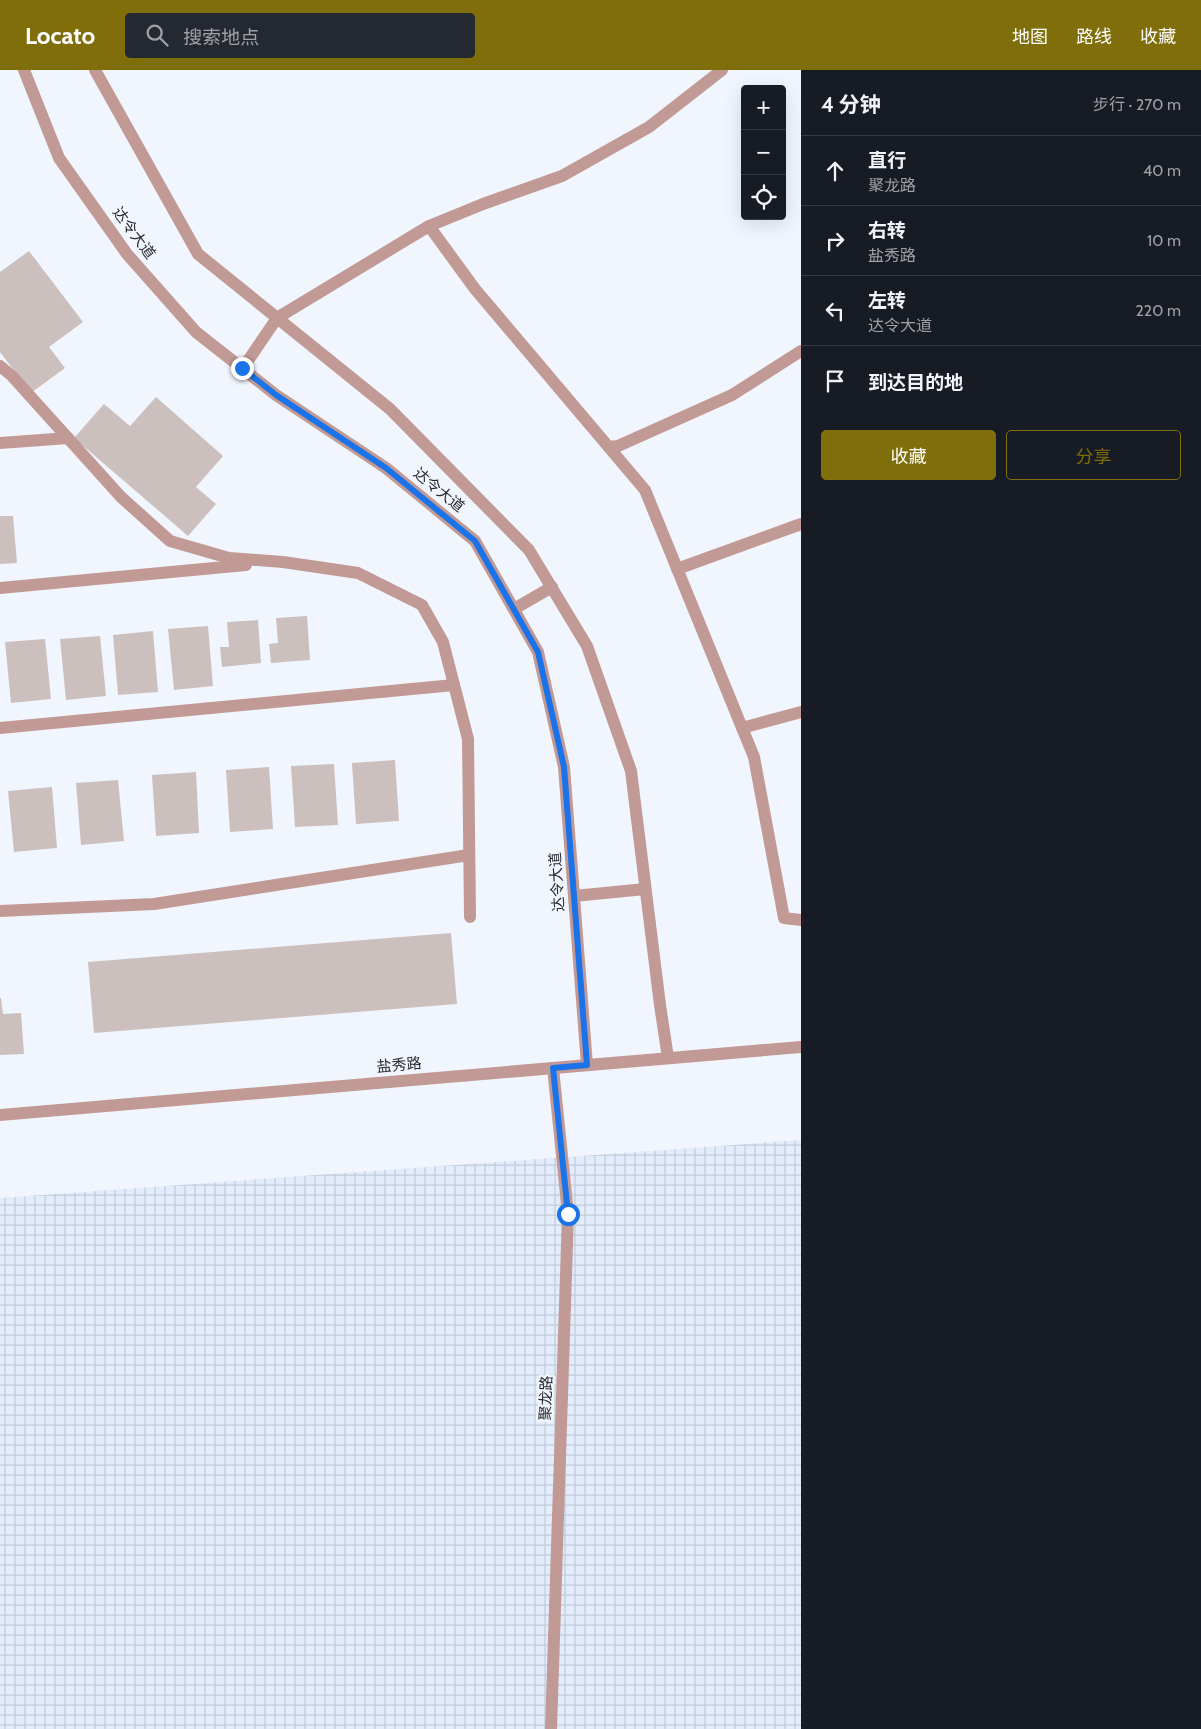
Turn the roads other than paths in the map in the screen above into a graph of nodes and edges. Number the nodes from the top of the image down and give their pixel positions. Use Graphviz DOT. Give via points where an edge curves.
graph roads {
  1 [pos="24,70"];
  2 [pos="95,70"];
  3 [pos="722,70"];
  4 [pos="429,226"];
  5 [pos="276,318"];
  6 [pos="801,350"];
  7 [pos="0,366"];
  8 [pos="242,368"];
  9 [pos="68,438"];
  10 [pos="0,443"];
  11 [pos="609,447"];
  12 [pos="801,524"];
  13 [pos="284,562"];
  14 [pos="677,569"];
  15 [pos="552,587"];
  16 [pos="0,588"];
  17 [pos="514,608"];
  18 [pos="454,685"];
  19 [pos="801,712"];
  20 [pos="0,728"];
  21 [pos="742,728"];
  22 [pos="469,855"];
  23 [pos="646,889"];
  24 [pos="574,896"];
  25 [pos="0,911"];
  26 [pos="470,918"];
  27 [pos="801,920"];
  28 [pos="801,1047"];
  29 [pos="668,1058"];
  30 [pos="587,1065"];
  31 [pos="553,1068"];
  32 [pos="0,1115"];
  33 [pos="550,1729"];
  1 -- 8 [label="street, 达令大道" via="59,158 127,254 196,332"];
  2 -- 5 [label="street, 达令大道" via="198,254"];
  3 -- 4 [label="street" via="649,127 562,176"];
  4 -- 5 [label="street"];
  4 -- 11 [label="street" via="475,289"];
  5 -- 8 [label="street"];
  5 -- 15 [label="street, 达令大道" via="390,409 529,550"];
  6 -- 11 [label="street" via="732,395 618,446"];
  7 -- 9 [label="street"];
  8 -- 17 [label="street, 达令大道" via="276,395 386,468 475,541"];
  9 -- 10 [label="street"];
  9 -- 13 [label="street" via="121,497 170,541 229,558"];
  11 -- 14 [label="street" via="646,490"];
  12 -- 14 [label="street"];
  13 -- 16 [label="street"];
  13 -- 18 [label="street" via="358,573 422,605 443,642"];
  14 -- 21 [label="street"];
  15 -- 17 [label="street"];
  15 -- 23 [label="street, 达令大道" via="587,646 631,771"];
  17 -- 24 [label="street, 达令大道" via="538,652 564,767"];
  18 -- 20 [label="street"];
  18 -- 22 [label="street" via="468,740"];
  19 -- 21 [label="street"];
  21 -- 27 [label="street" via="754,757 784,918"];
  22 -- 25 [label="street" via="154,904"];
  22 -- 26 [label="street"];
  23 -- 24 [label="street"];
  23 -- 29 [label="street, 达令大道"];
  24 -- 30 [label="street, 达令大道"];
  28 -- 29 [label="street, 盐秀路"];
  29 -- 30 [label="street, 盐秀路"];
  30 -- 31 [label="street, 盐秀路"];
  31 -- 32 [label="street, 盐秀路"];
  31 -- 33 [label="street, 聚龙路" via="568,1214"];
}
